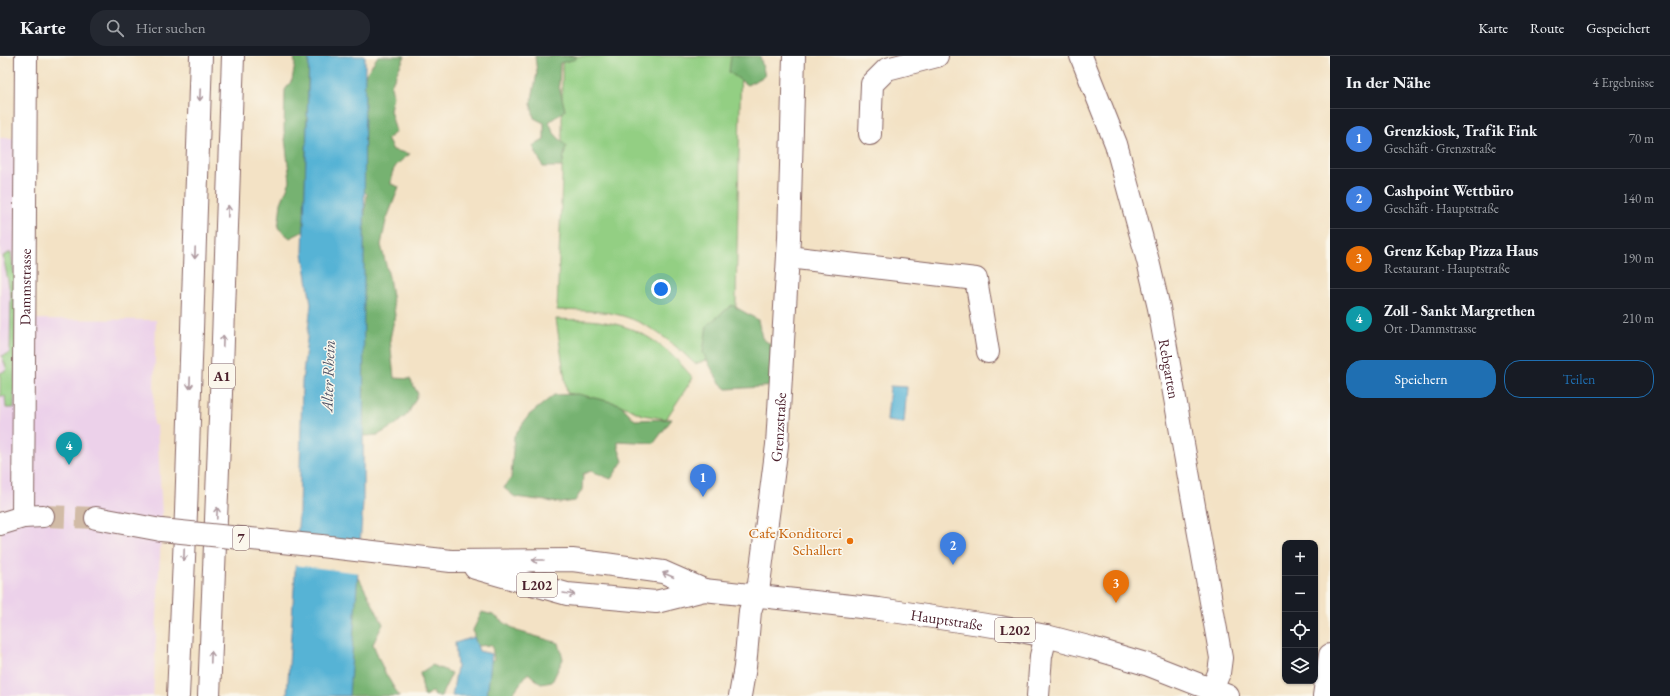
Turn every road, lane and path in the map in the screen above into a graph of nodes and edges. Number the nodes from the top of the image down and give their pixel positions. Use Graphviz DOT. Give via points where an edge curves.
graph roads {
  1 [pos="26,56"];
  2 [pos="201,56"];
  3 [pos="233,56"];
  4 [pos="794,56"];
  5 [pos="937,56"];
  6 [pos="1081,56"];
  7 [pos="870,134"];
  8 [pos="788,257"];
  9 [pos="988,352"];
  10 [pos="96,518"];
  11 [pos="0,524"];
  12 [pos="321,546"];
  13 [pos="447,560"];
  14 [pos="704,590"];
  15 [pos="756,596"];
  16 [pos="1046,636"];
  17 [pos="1330,655"];
  18 [pos="1220,693"];
  19 [pos="178,696"];
  20 [pos="209,696"];
  21 [pos="740,696"];
  22 [pos="1038,696"];
  23 [pos="1324,696"];
  1 -- 11 [label="main road, Dammstrasse" via="33,517"];
  2 -- 19 [label="main road, A1, one-way"];
  20 -- 3 [label="main road, A1, one-way"];
  4 -- 8 [label="main road, Grenzstraße"];
  5 -- 7 [label="main road" via="887,70 872,84"];
  6 -- 18 [label="main road, Rebgarten" via="1116,144 1148,261 1221,658"];
  8 -- 9 [label="main road" via="976,279"];
  8 -- 15 [label="main road, Grenzstraße" via="777,445"];
  10 -- 12 [label="main road, 7, bridge" via="161,530"];
  12 -- 13 [label="main road, L202"];
  14 -- 13 [label="main road, L202, one-way" via="663,572 598,563 572,560"];
  13 -- 14 [label="main road, L202, one-way" via="566,594 656,602"];
  14 -- 15 [label="main road, Hauptstraße / L202"];
  15 -- 16 [label="main road, Hauptstraße / L202" via="879,609"];
  15 -- 21 [label="main road, Grenzstraße" via="750,611"];
  16 -- 18 [label="main road, Hauptstraße / L202" via="1149,665"];
  16 -- 22 [label="main road"];
  17 -- 23 [label="main road"];
}
